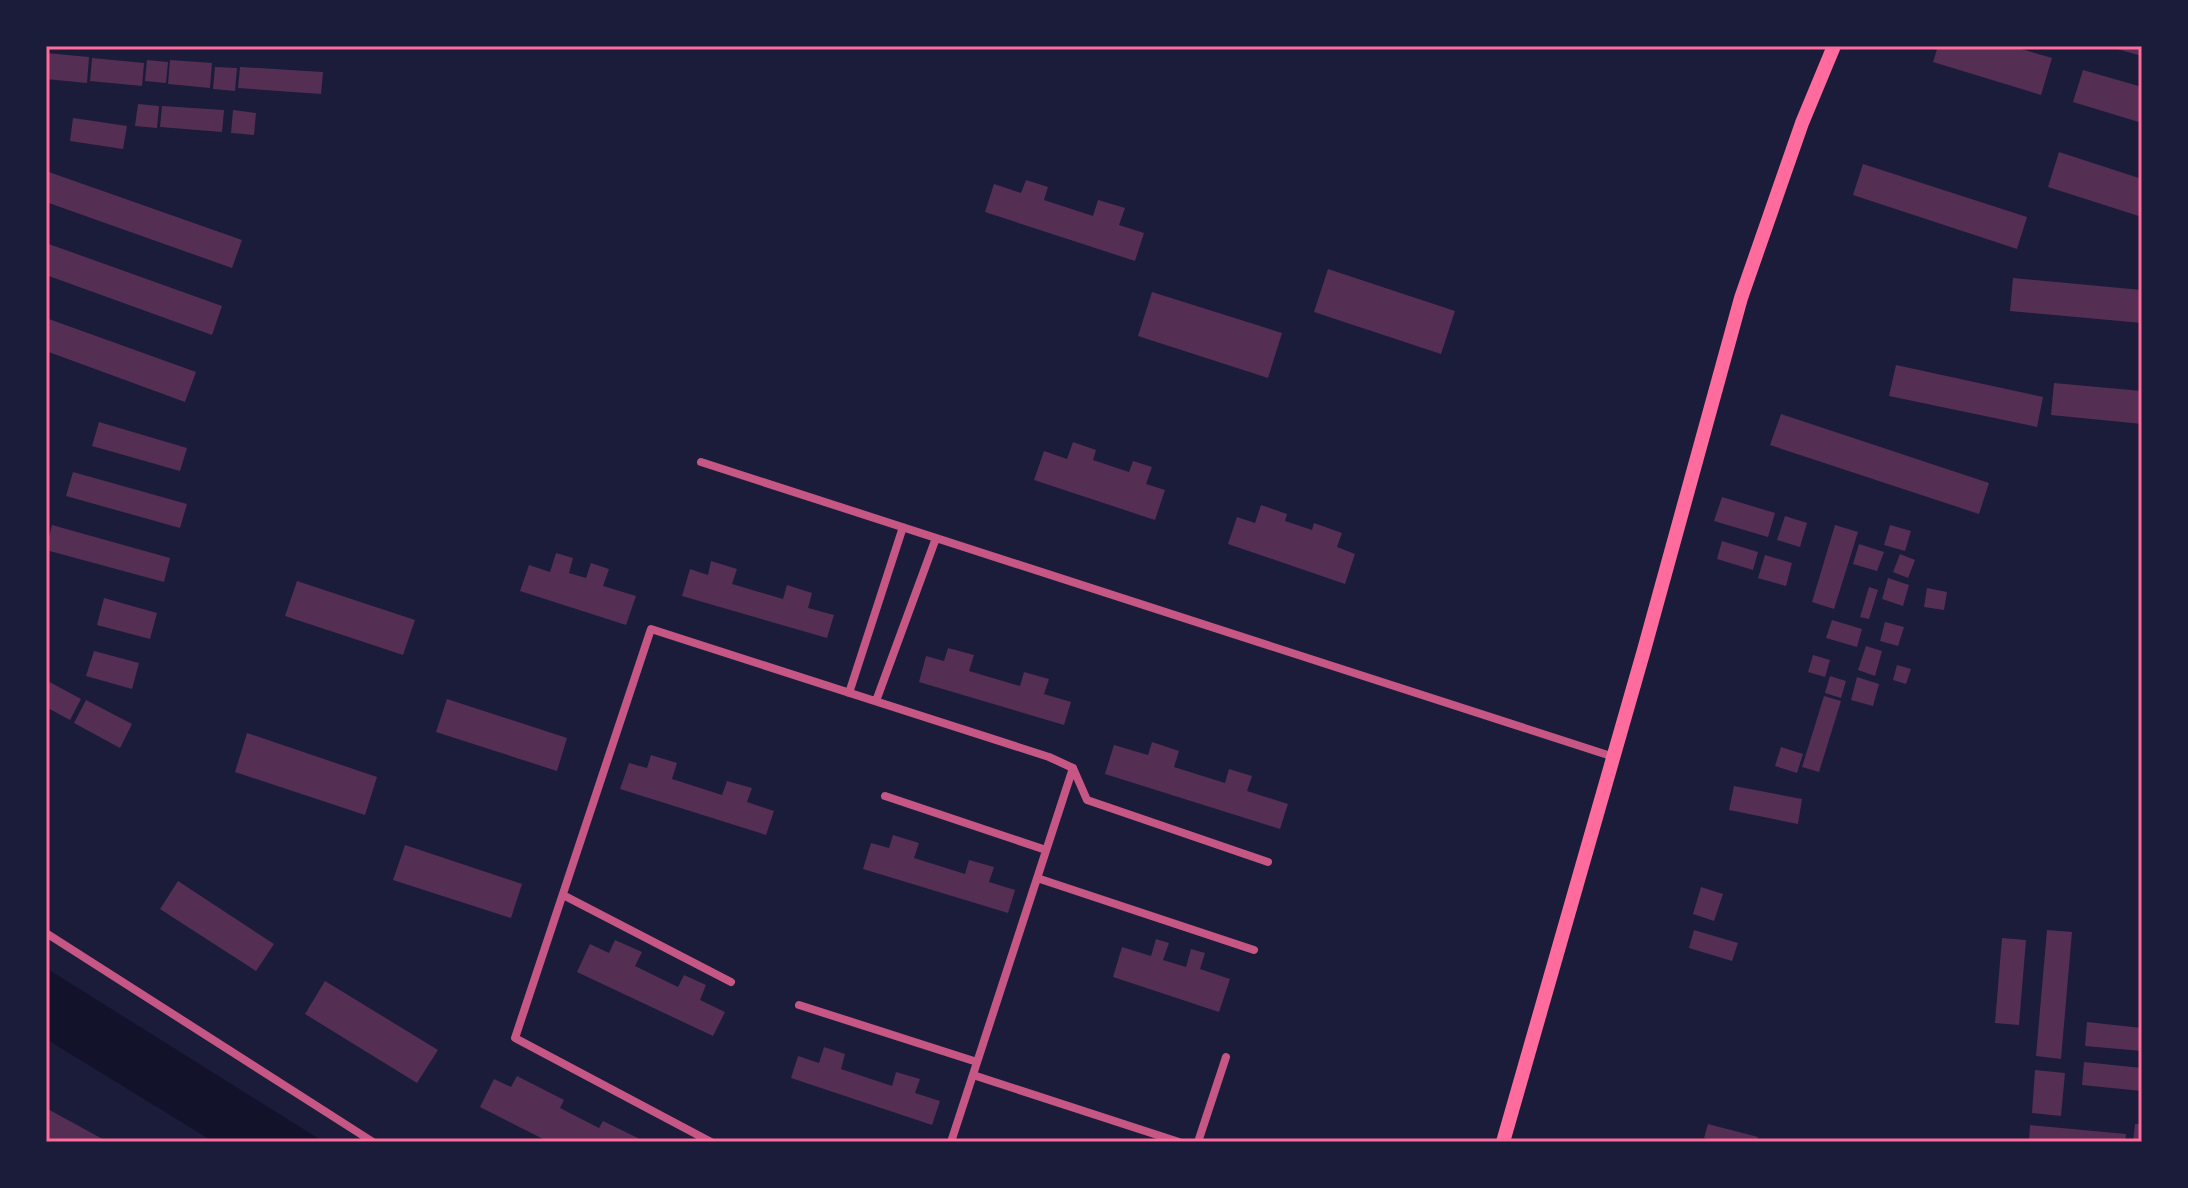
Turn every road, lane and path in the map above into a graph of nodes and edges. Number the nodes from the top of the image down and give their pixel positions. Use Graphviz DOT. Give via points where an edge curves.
graph roads {
  1 [pos="1834,46"];
  2 [pos="701,462"];
  3 [pos="903,527"];
  4 [pos="936,538"];
  5 [pos="849,693"];
  6 [pos="876,701"];
  7 [pos="1614,757"];
  8 [pos="1073,768"];
  9 [pos="885,796"];
  10 [pos="1046,850"];
  11 [pos="1268,862"];
  12 [pos="1037,878"];
  13 [pos="563,895"];
  14 [pos="46,933"];
  15 [pos="1254,950"];
  16 [pos="731,982"];
  17 [pos="799,1005"];
  18 [pos="1226,1057"];
  19 [pos="977,1062"];
  20 [pos="973,1075"];
  21 [pos="373,1142"];
  22 [pos="711,1142"];
  23 [pos="951,1142"];
  24 [pos="1179,1142"];
  25 [pos="1198,1142"];
  26 [pos="1503,1142"];
  1 -- 7 [label="main road" via="1741,298"];
  2 -- 3 [label="street"];
  3 -- 4 [label="street"];
  3 -- 5 [label="street"];
  4 -- 6 [label="street"];
  4 -- 7 [label="street"];
  5 -- 6 [label="street"];
  5 -- 13 [label="street" via="651,629"];
  6 -- 8 [label="street"];
  7 -- 26 [label="main road"];
  8 -- 10 [label="street"];
  8 -- 11 [label="street" via="1087,800"];
  9 -- 10 [label="street"];
  10 -- 12 [label="street"];
  12 -- 15 [label="street"];
  12 -- 19 [label="street"];
  13 -- 16 [label="street"];
  13 -- 22 [label="street" via="515,1038"];
  14 -- 21 [label="street"];
  17 -- 19 [label="street"];
  18 -- 25 [label="street"];
  19 -- 20 [label="street"];
  20 -- 23 [label="street"];
  20 -- 24 [label="street"];
}
